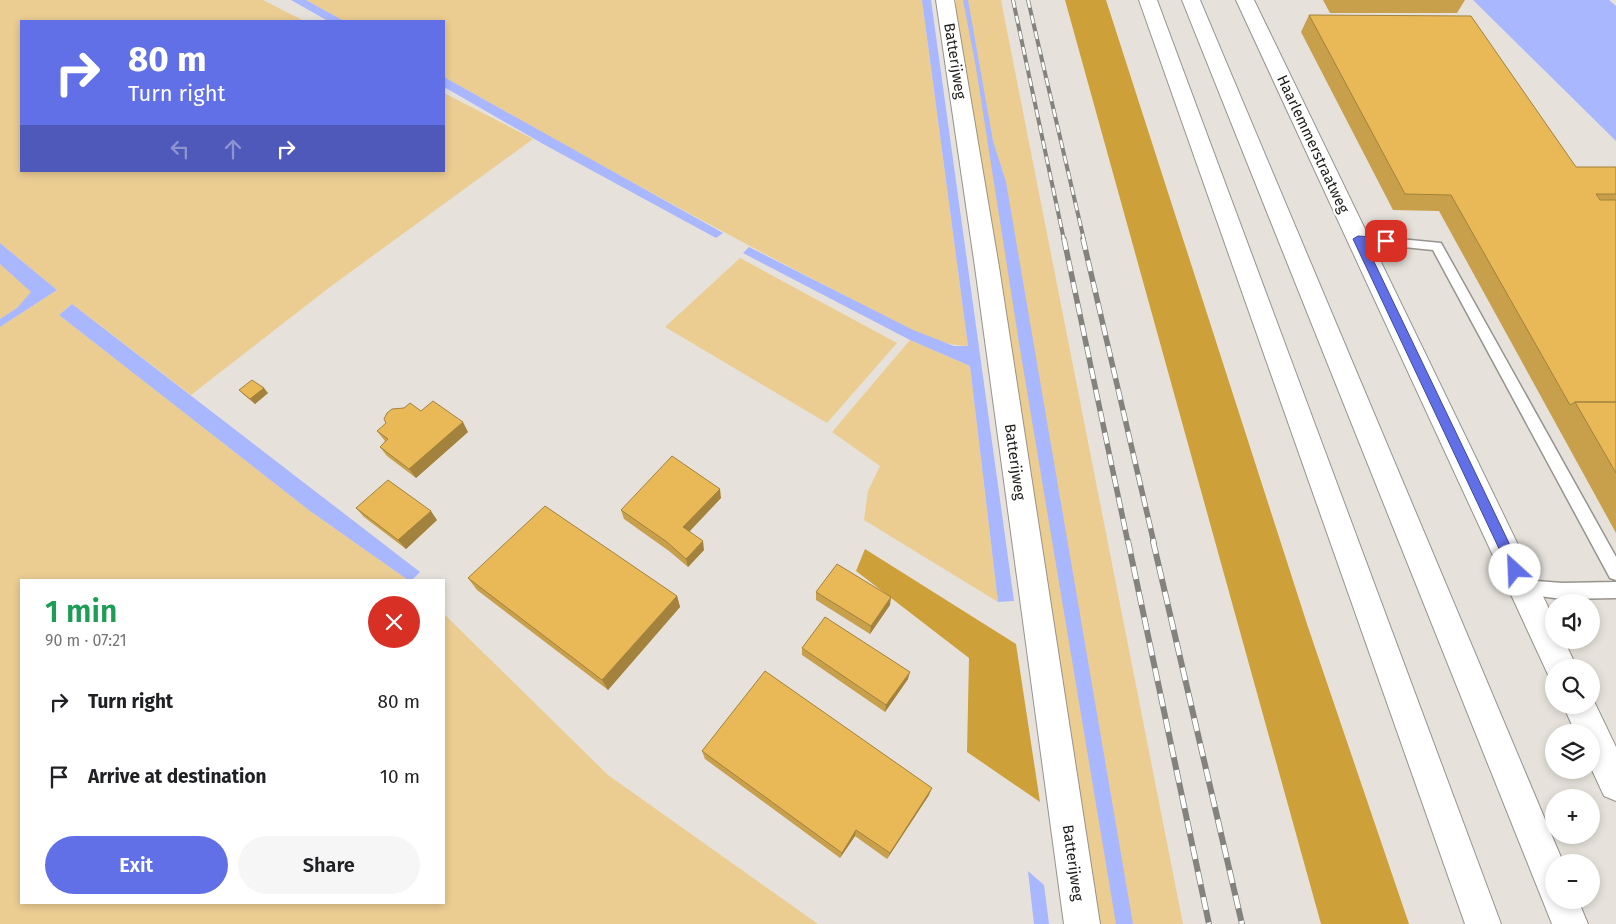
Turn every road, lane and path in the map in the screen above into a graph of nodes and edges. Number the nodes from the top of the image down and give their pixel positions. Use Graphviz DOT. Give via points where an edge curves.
graph roads {
  1 [pos="946,0"];
  2 [pos="1148,0"];
  3 [pos="1191,0"];
  4 [pos="1245,0"];
  5 [pos="1358,239"];
  6 [pos="1616,573"];
  7 [pos="1524,587"];
  8 [pos="1616,590"];
  9 [pos="1557,659"];
  10 [pos="1583,714"];
  11 [pos="1616,784"];
  12 [pos="1545,863"];
  13 [pos="1564,909"];
  14 [pos="1082,924"];
  15 [pos="1483,924"];
  16 [pos="1570,924"];
  1 -- 14 [label="main road, Batterijweg"];
  2 -- 15 [label="main road"];
  3 -- 12 [label="main road"];
  4 -- 5 [label="main road, Haarlemmerstraatweg"];
  5 -- 6 [label="lane" via="1437,246"];
  5 -- 7 [label="main road, Haarlemmerstraatweg"];
  7 -- 8 [label="lane" via="1562,591"];
  7 -- 9 [label="main road, Haarlemmerstraatweg"];
  10 -- 11 [label="main road"];
  13 -- 16 [label="main road"];
}
